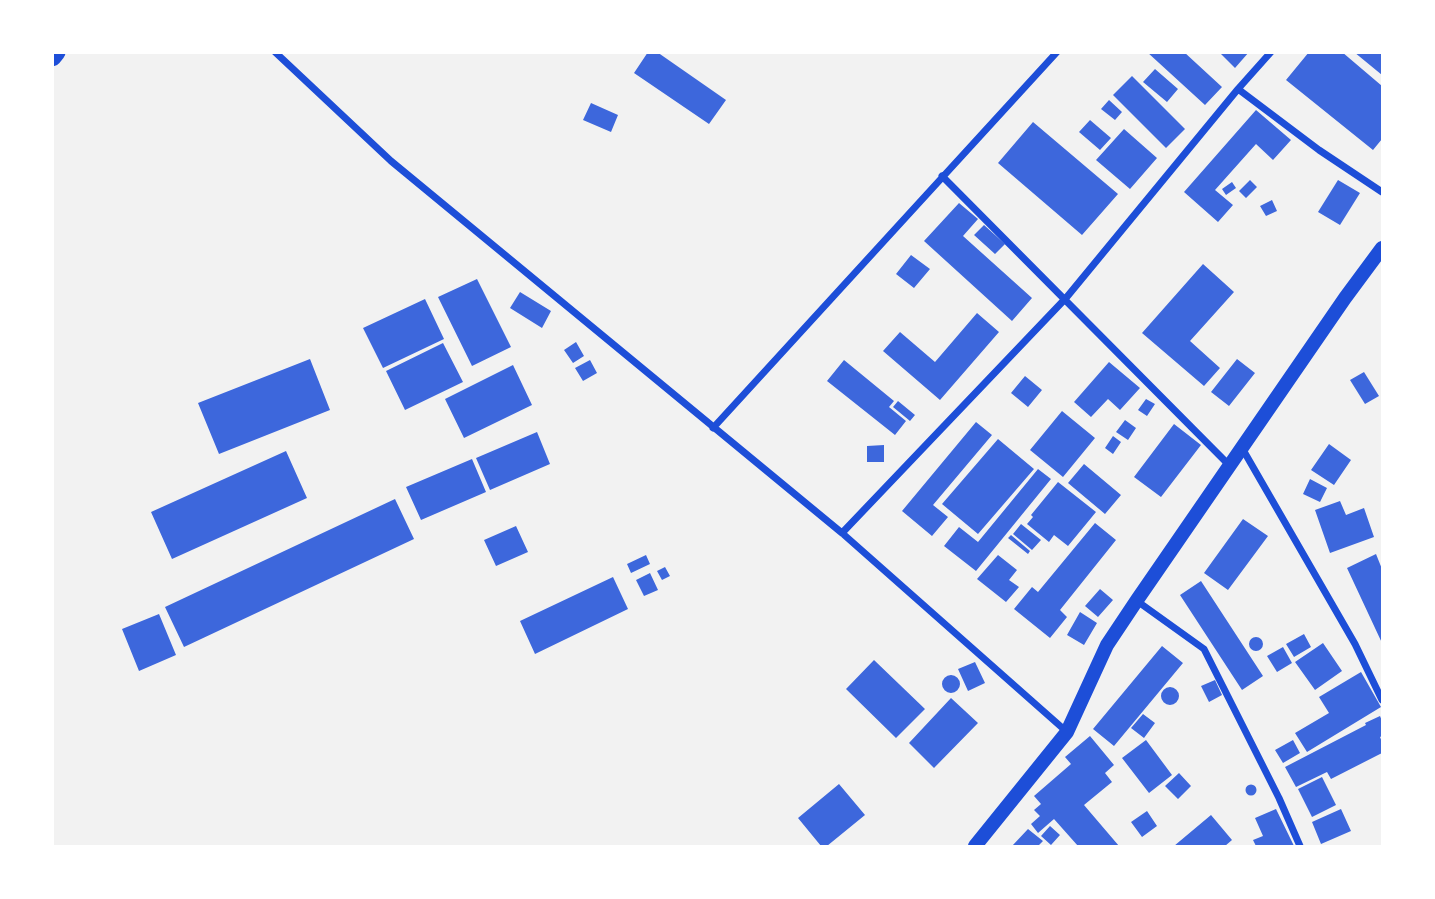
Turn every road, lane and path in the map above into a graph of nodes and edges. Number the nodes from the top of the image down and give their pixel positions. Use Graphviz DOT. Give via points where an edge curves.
graph roads {
  1 [pos="56,52"];
  2 [pos="275,52"];
  3 [pos="1057,52"];
  4 [pos="1271,52"];
  5 [pos="52,57"];
  6 [pos="1238,89"];
  7 [pos="942,176"];
  8 [pos="1382,192"];
  9 [pos="1382,248"];
  10 [pos="1066,298"];
  11 [pos="713,428"];
  12 [pos="1242,447"];
  13 [pos="1230,466"];
  14 [pos="842,533"];
  15 [pos="1137,600"];
  16 [pos="1382,700"];
  17 [pos="1067,732"];
  18 [pos="975,846"];
  19 [pos="1300,846"];
  1 -- 5 [label="highway"];
  2 -- 11 [label="street" via="391,161"];
  3 -- 7 [label="street"];
  4 -- 6 [label="street"];
  6 -- 8 [label="street"];
  6 -- 10 [label="street"];
  7 -- 10 [label="street"];
  7 -- 11 [label="street"];
  9 -- 12 [label="main road"];
  10 -- 13 [label="street"];
  10 -- 14 [label="street"];
  11 -- 14 [label="street"];
  12 -- 13 [label="main road"];
  12 -- 16 [label="street"];
  13 -- 15 [label="main road"];
  14 -- 17 [label="street"];
  15 -- 17 [label="main road" via="1107,645"];
  15 -- 19 [label="street" via="1204,649"];
  17 -- 18 [label="main road"];
}
